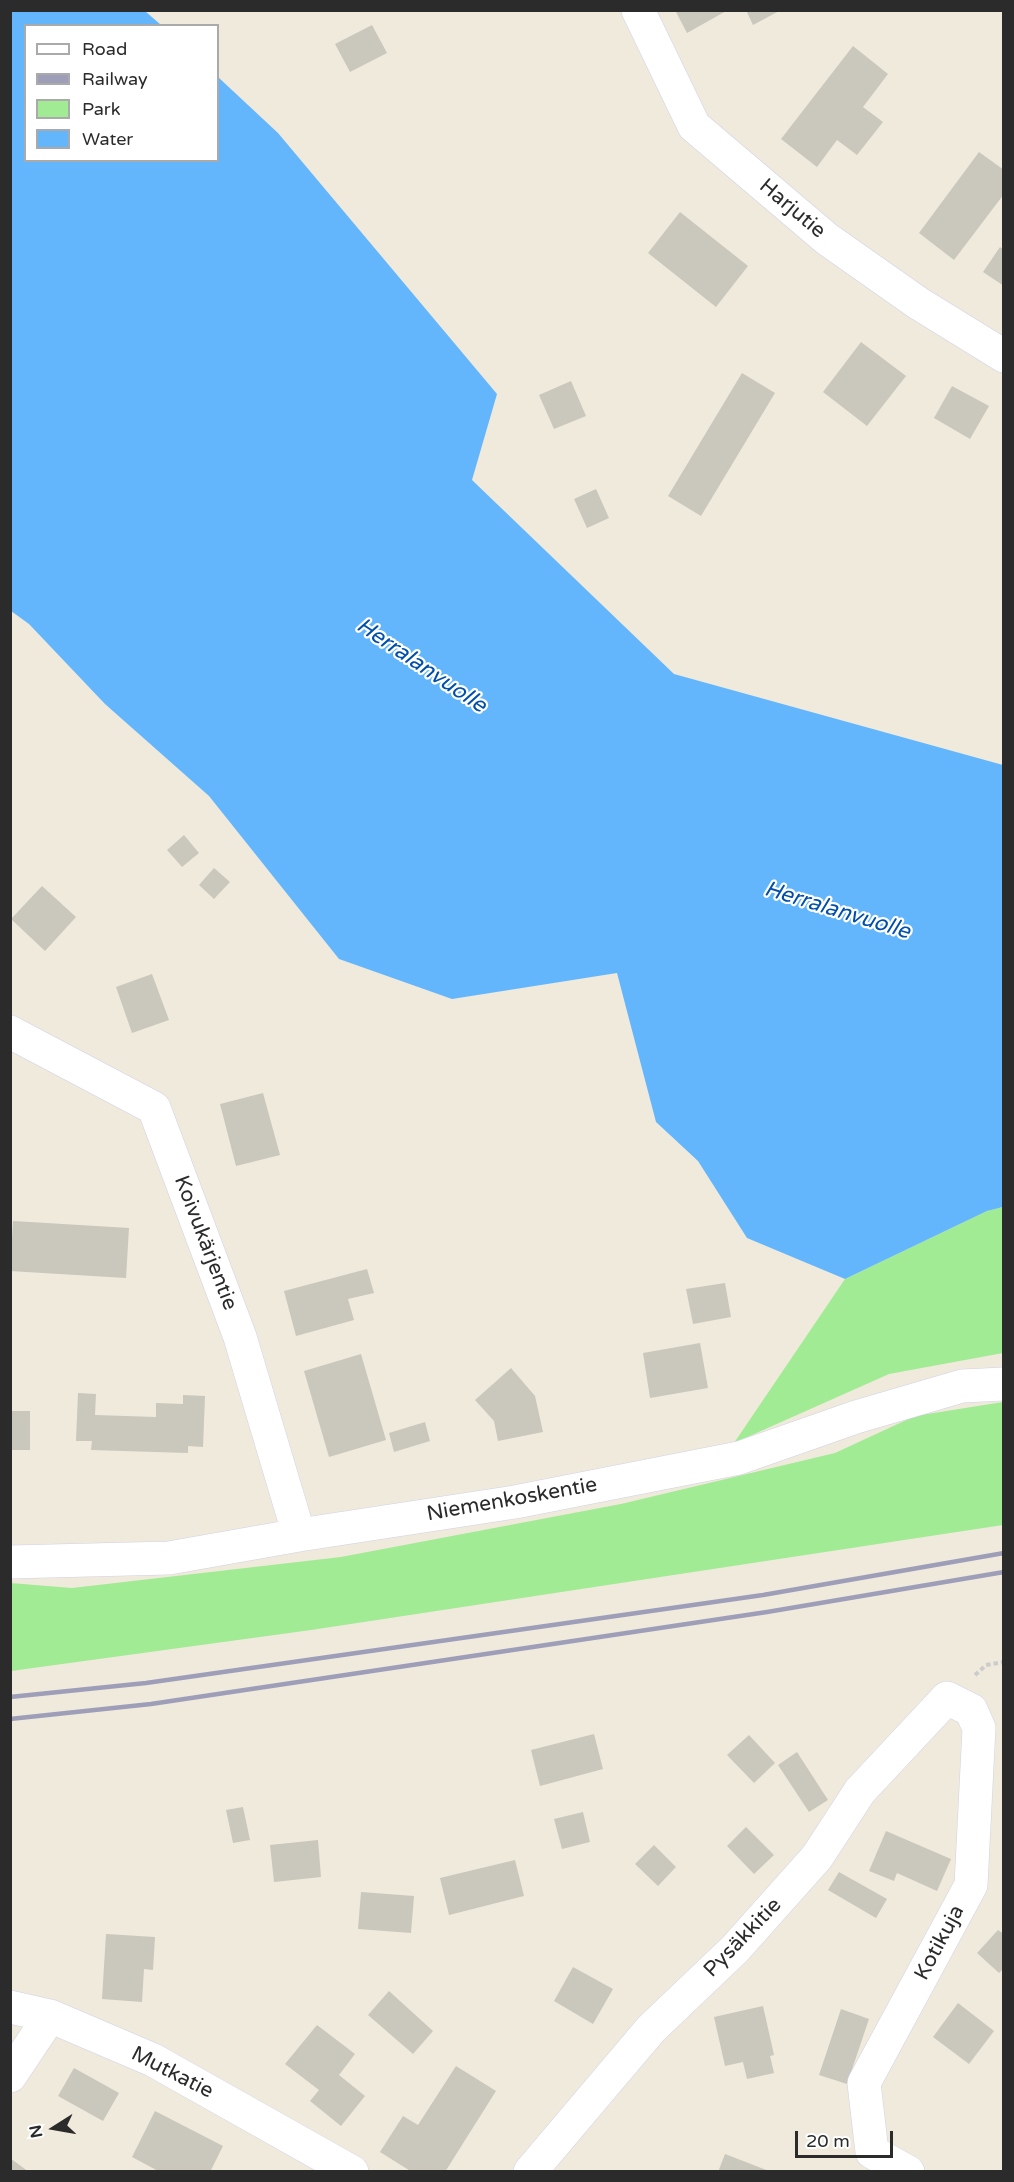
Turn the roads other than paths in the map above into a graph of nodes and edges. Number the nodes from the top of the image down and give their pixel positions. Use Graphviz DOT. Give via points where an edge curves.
graph roads {
  1 [pos="638,10"];
  2 [pos="1004,356"];
  3 [pos="10,1032"];
  4 [pos="1004,1383"];
  5 [pos="299,1535"];
  6 [pos="10,1562"];
  7 [pos="947,1698"];
  8 [pos="10,2007"];
  9 [pos="50,2016"];
  10 [pos="10,2076"];
  11 [pos="352,2172"];
  12 [pos="530,2172"];
  13 [pos="908,2172"];
  1 -- 2 [label="street, Harjutie" via="694,126 827,238 918,303"];
  3 -- 5 [label="street, Koivukärjentie" via="154,1108 240,1337"];
  4 -- 5 [label="street, Niemenkoskentie" via="962,1386 856,1417 739,1458 515,1502"];
  5 -- 6 [label="street, Niemenkoskentie" via="169,1558"];
  7 -- 12 [label="street, Pysäkkitie" via="860,1791 810,1865 735,1949 651,2030"];
  7 -- 13 [label="street, Kotikuja" via="971,1710 979,1728 971,1885 864,2083 872,2152"];
  8 -- 9 [label="street, Mutkatie"];
  9 -- 10 [label="street"];
  9 -- 11 [label="street, Mutkatie" via="153,2060"];
}
